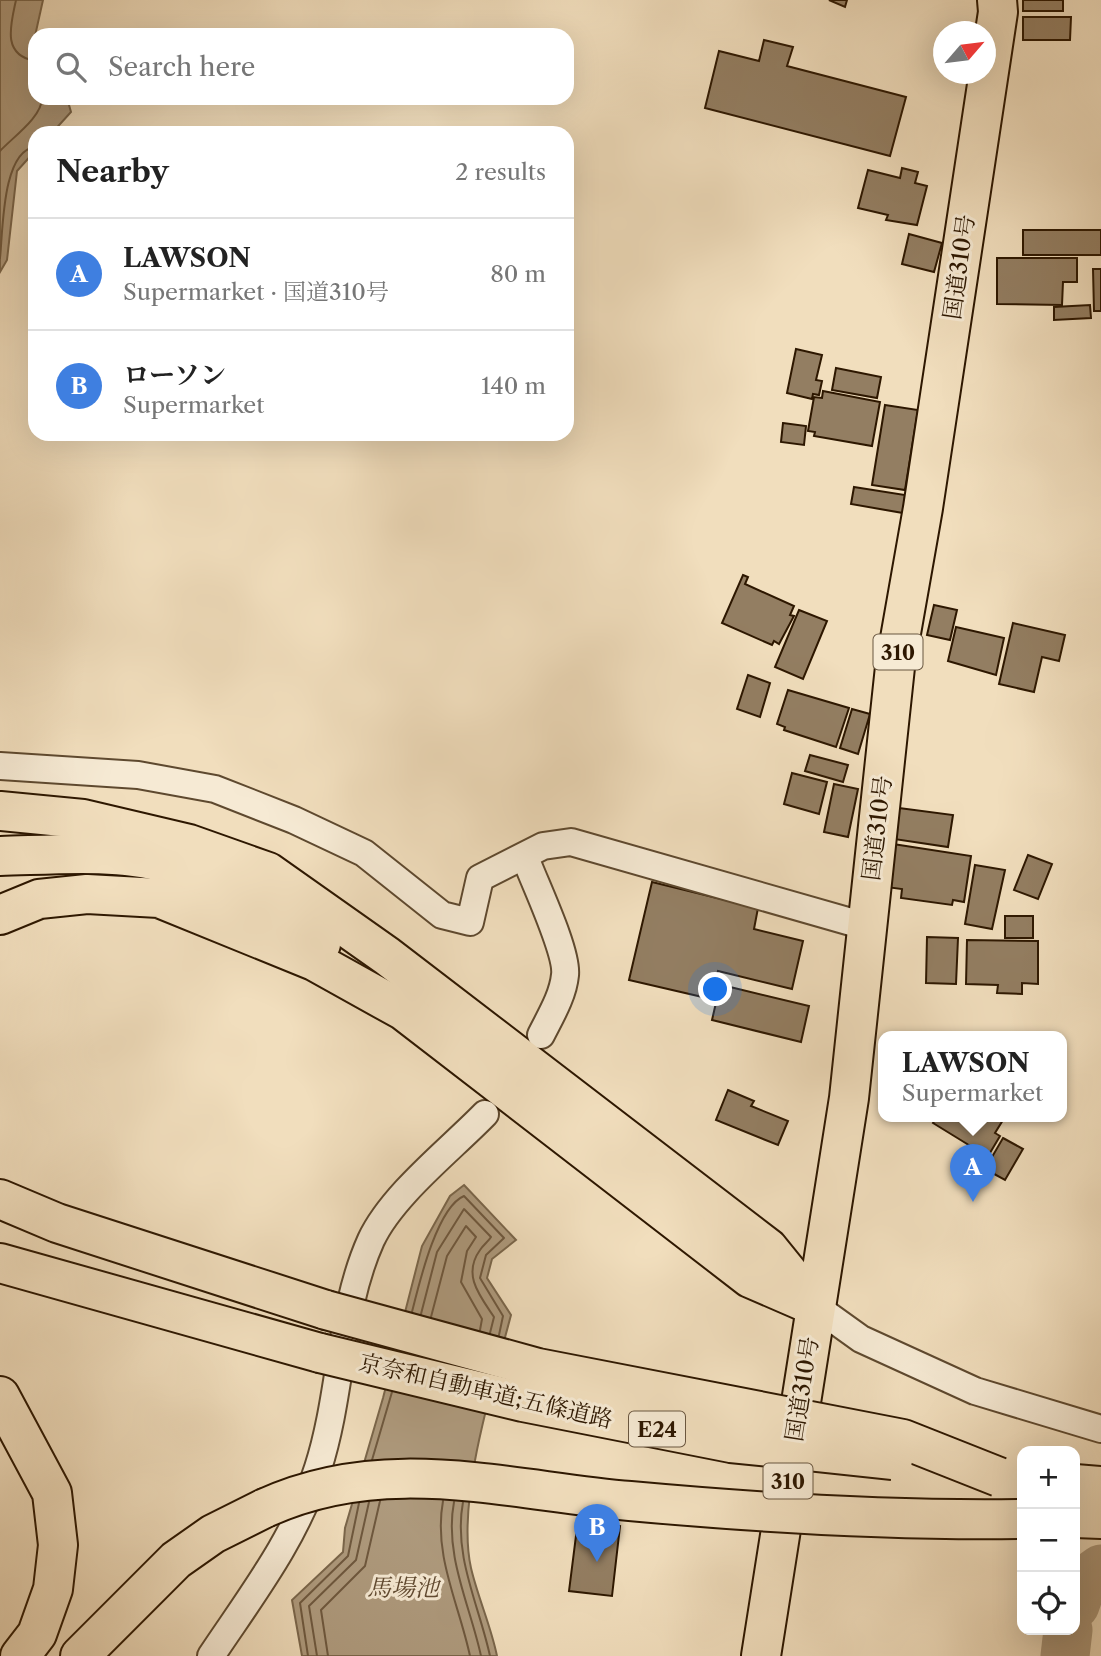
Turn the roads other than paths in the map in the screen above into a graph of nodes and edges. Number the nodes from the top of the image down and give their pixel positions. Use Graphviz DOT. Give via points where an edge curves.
graph roads {
  1 [pos="997,0"];
  2 [pos="0,766"];
  3 [pos="0,811"];
  4 [pos="83,819"];
  5 [pos="0,835"];
  6 [pos="0,856"];
  7 [pos="524,857"];
  8 [pos="0,915"];
  9 [pos="865,926"];
  10 [pos="404,1012"];
  11 [pos="541,1035"];
  12 [pos="485,1114"];
  13 [pos="0,1199"];
  14 [pos="0,1263"];
  15 [pos="815,1306"];
  16 [pos="0,1396"];
  17 [pos="1101,1429"];
  18 [pos="1011,1478"];
  19 [pos="1080,1484"];
  20 [pos="1101,1486"];
  21 [pos="1080,1518"];
  22 [pos="1017,1519"];
  23 [pos="1101,1519"];
  24 [pos="20,1656"];
  25 [pos="80,1656"];
  26 [pos="211,1656"];
  27 [pos="761,1656"];
  1 -- 9 [label="highway, 国道310号 / 310" via="923,508 895,667"];
  2 -- 7 [label="street" via="138,775 215,789 364,853 442,915 470,922 480,878"];
  3 -- 4 [label="highway"];
  4 -- 5 [label="highway"];
  4 -- 15 [label="highway" via="188,844 278,878 768,1248"];
  6 -- 10 [label="highway" via="91,854 164,863 258,903 334,953"];
  7 -- 9 [label="street" via="543,846 571,842"];
  7 -- 11 [label="street" via="566,973"];
  8 -- 10 [label="highway" via="39,899 86,894 159,898 314,961"];
  9 -- 15 [label="highway, 国道310号 / 310" via="849,1098"];
  10 -- 15 [label="highway" via="750,1279"];
  12 -- 26 [label="street" via="398,1202 372,1239 354,1294 318,1469 279,1555"];
  13 -- 18 [label="highway, bridge" via="57,1223 326,1310 538,1368 903,1439"];
  14 -- 18 [label="highway, 京奈和自動車道;五條道路 / E24, bridge" via="320,1353 523,1402 731,1443"];
  15 -- 17 [label="street" via="861,1339 975,1391"];
  15 -- 27 [label="highway, 国道310号 / 310"];
  16 -- 24 [label="highway" via="52,1493 58,1545 49,1600 37,1634"];
  19 -- 20 [label="highway"];
  21 -- 23 [label="highway"];
  22 -- 25 [label="highway, bridge" via="812,1515 418,1478 353,1480 292,1496 213,1534 176,1560"];
}
